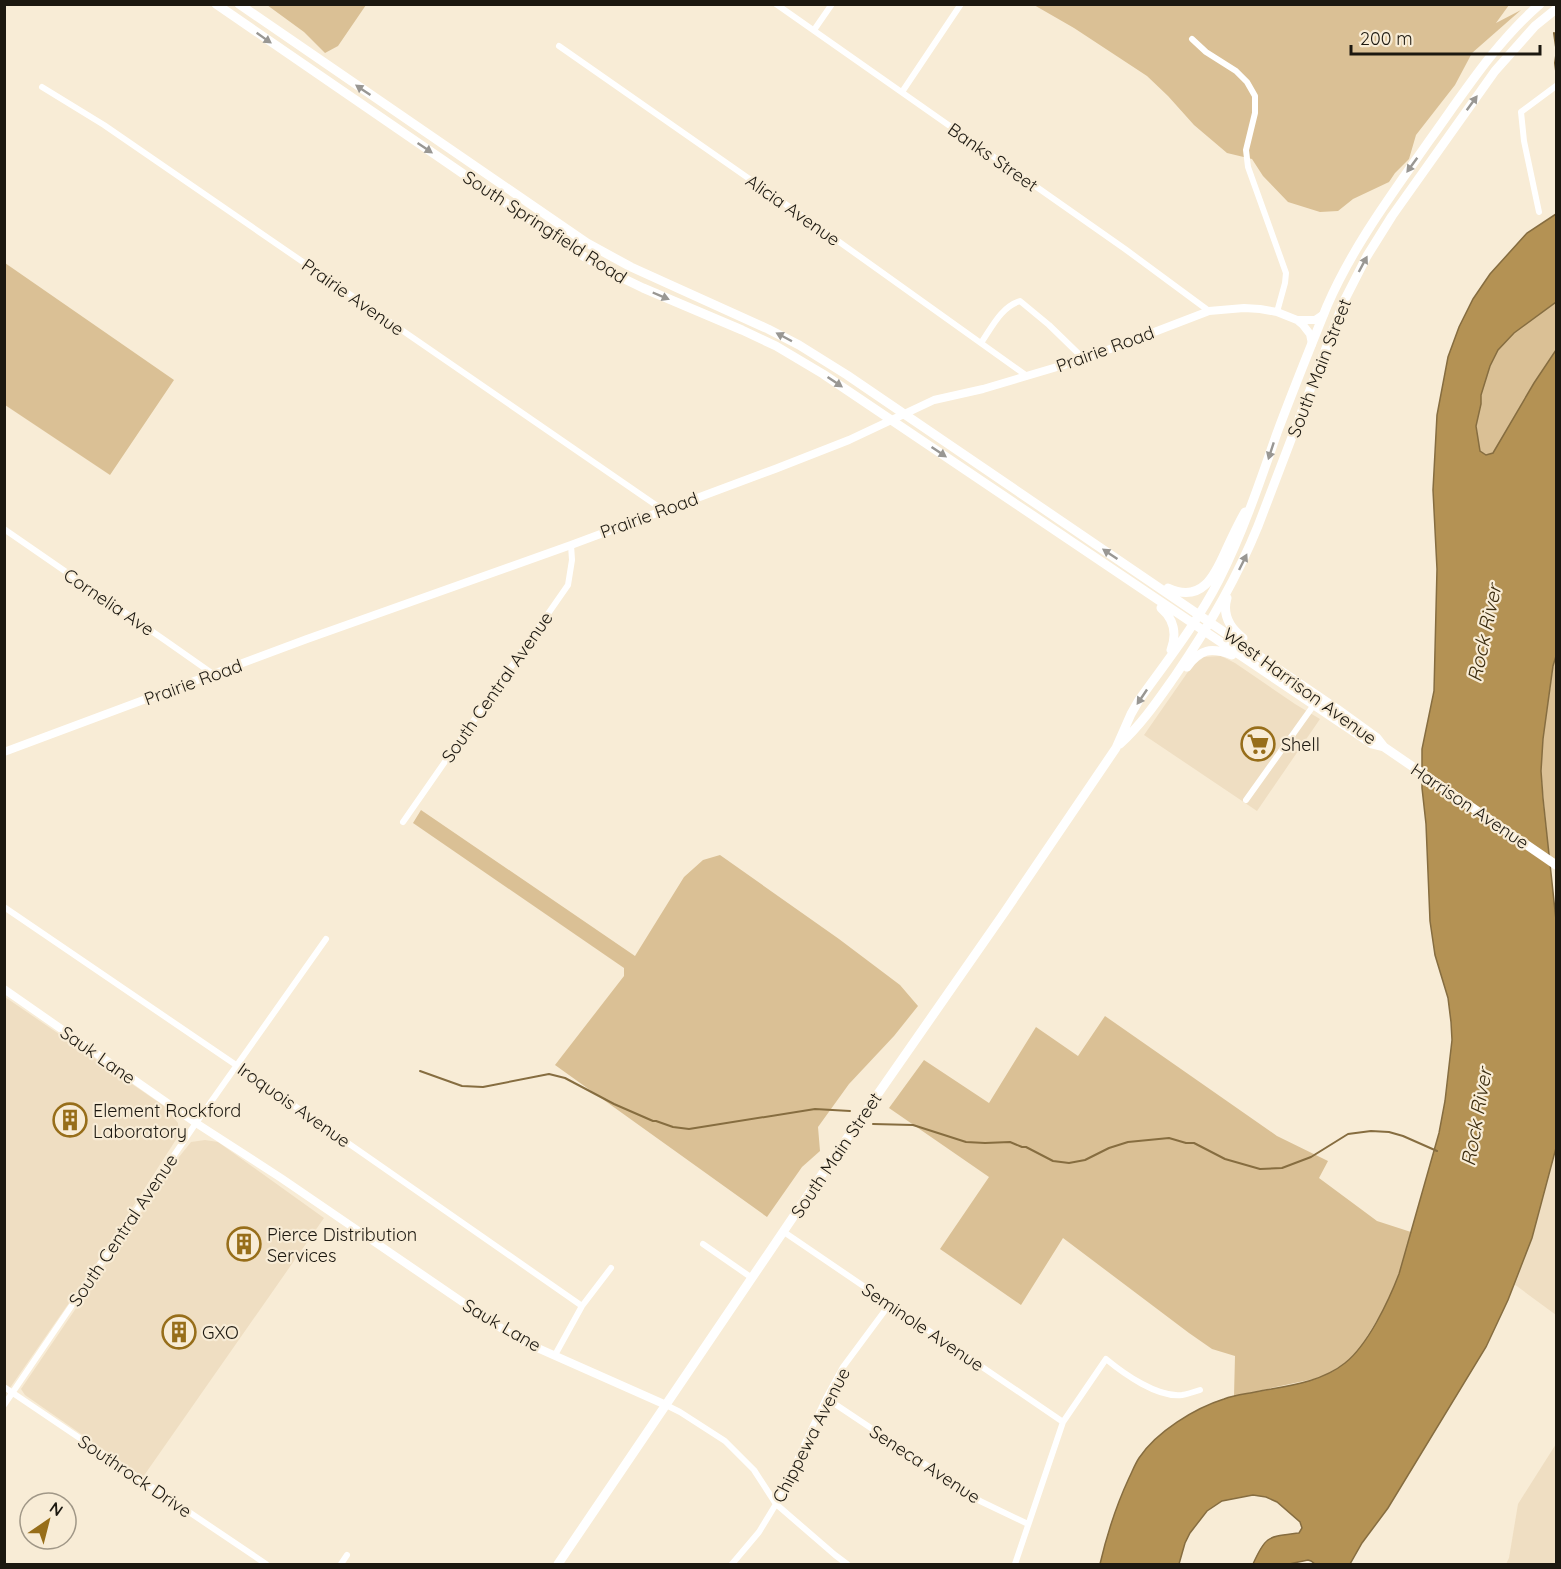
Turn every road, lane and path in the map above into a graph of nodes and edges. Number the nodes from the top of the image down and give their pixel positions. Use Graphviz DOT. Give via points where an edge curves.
graph roads {
  1 [pos="216,4"];
  2 [pos="239,4"];
  3 [pos="776,4"];
  4 [pos="832,4"];
  5 [pos="961,4"];
  6 [pos="1540,4"];
  7 [pos="1557,9"];
  8 [pos="1557,16"];
  9 [pos="814,30"];
  10 [pos="1192,39"];
  11 [pos="559,46"];
  12 [pos="1508,57"];
  13 [pos="1557,86"];
  14 [pos="42,87"];
  15 [pos="902,92"];
  16 [pos="1539,212"];
  17 [pos="1209,311"];
  18 [pos="1277,312"];
  19 [pos="1325,313"];
  20 [pos="1297,320"];
  21 [pos="981,343"];
  22 [pos="1312,346"];
  23 [pos="1084,359"];
  24 [pos="1026,376"];
  25 [pos="904,413"];
  26 [pos="890,420"];
  27 [pos="1255,497"];
  28 [pos="663,510"];
  29 [pos="4,529"];
  30 [pos="1070,541"];
  31 [pos="571,545"];
  32 [pos="1143,575"];
  33 [pos="1230,588"];
  34 [pos="1200,615"];
  35 [pos="1211,622"];
  36 [pos="1193,624"];
  37 [pos="1204,632"];
  38 [pos="1165,663"];
  39 [pos="1250,663"];
  40 [pos="213,674"];
  41 [pos="1316,694"];
  42 [pos="1314,705"];
  43 [pos="1134,731"];
  44 [pos="1384,747"];
  45 [pos="1116,748"];
  46 [pos="4,752"];
  47 [pos="1246,800"];
  48 [pos="403,822"];
  49 [pos="1557,865"];
  50 [pos="4,908"];
  51 [pos="326,939"];
  52 [pos="4,989"];
  53 [pos="236,1065"];
  54 [pos="196,1123"];
  55 [pos="784,1232"];
  56 [pos="703,1244"];
  57 [pos="611,1268"];
  58 [pos="752,1278"];
  59 [pos="889,1305"];
  60 [pos="582,1306"];
  61 [pos="555,1354"];
  62 [pos="4,1387"];
  63 [pos="1200,1390"];
  64 [pos="13,1393"];
  65 [pos="826,1398"];
  66 [pos="4,1405"];
  67 [pos="666,1405"];
  68 [pos="1063,1422"];
  69 [pos="776,1504"];
  70 [pos="1028,1524"];
  71 [pos="347,1555"];
  72 [pos="266,1564"];
  73 [pos="341,1564"];
  74 [pos="558,1564"];
  75 [pos="732,1564"];
  76 [pos="847,1564"];
  77 [pos="1015,1564"];
  1 -- 26 [label="main road, South Springfield Road, one-way" via="580,254 643,288 776,346"];
  25 -- 2 [label="main road, South Springfield Road, one-way" via="799,345 587,243"];
  3 -- 9 [label="street, Banks Street"];
  4 -- 9 [label="street"];
  5 -- 15 [label="street"];
  6 -- 19 [label="main road, South Main Street, one-way" via="1493,53 1383,205"];
  7 -- 12 [label="main road, South Main Street" via="1535,26"];
  8 -- 12 [label="main road"];
  9 -- 15 [label="street, Banks Street"];
  10 -- 18 [label="street" via="1236,71 1255,96 1246,150 1253,185 1286,273"];
  11 -- 21 [label="street, Alicia Avenue"];
  33 -- 12 [label="main road, South Main Street, one-way" via="1359,271 1463,114"];
  13 -- 16 [label="street" via="1521,112"];
  14 -- 28 [label="street, Prairie Avenue" via="104,125"];
  15 -- 17 [label="street, Banks Street"];
  17 -- 18 [label="street, Prairie Road" via="1244,308"];
  17 -- 23 [label="street, Prairie Road"];
  18 -- 20 [label="street, Prairie Road"];
  19 -- 20 [label="street" via="1314,320"];
  19 -- 22 [label="main road, South Main Street"];
  20 -- 22 [label="street" via="1310,334"];
  21 -- 23 [label="street" via="1000,314 1020,301"];
  21 -- 24 [label="street, Alicia Avenue"];
  22 -- 27 [label="main road, South Main Street, one-way"];
  23 -- 24 [label="street, Prairie Road"];
  24 -- 25 [label="street, Prairie Road" via="934,400"];
  25 -- 26 [label="street, Prairie Road"];
  32 -- 25 [label="main road, West Harrison Avenue, one-way"];
  26 -- 28 [label="street, Prairie Road" via="849,440"];
  26 -- 30 [label="main road, West Harrison Avenue, one-way"];
  27 -- 32 [label="main road" via="1213,577 1203,587 1179,592"];
  27 -- 34 [label="main road, South Main Street"];
  28 -- 31 [label="street, Prairie Road"];
  29 -- 40 [label="street, Cornelia Ave"];
  30 -- 36 [label="main road, West Harrison Avenue"];
  30 -- 38 [label="main road" via="1166,612 1173,624 1174,642"];
  31 -- 40 [label="street, Prairie Road"];
  31 -- 48 [label="street, South Central Avenue" via="568,585"];
  32 -- 34 [label="main road, West Harrison Avenue"];
  33 -- 35 [label="main road, South Main Street"];
  33 -- 41 [label="main road" via="1226,610 1232,628"];
  34 -- 35 [label="main road, West Harrison Avenue"];
  34 -- 36 [label="main road, South Main Street"];
  35 -- 37 [label="main road, South Main Street"];
  35 -- 41 [label="main road, West Harrison Avenue"];
  36 -- 37 [label="main road, West Harrison Avenue"];
  36 -- 38 [label="main road, South Main Street"];
  37 -- 39 [label="main road, West Harrison Avenue"];
  37 -- 43 [label="main road, South Main Street"];
  38 -- 45 [label="main road, South Main Street, one-way" via="1131,714"];
  39 -- 42 [label="main road, West Harrison Avenue"];
  39 -- 43 [label="main road" via="1215,651 1196,656 1155,713"];
  40 -- 46 [label="street, Prairie Road"];
  41 -- 42 [label="street"];
  41 -- 44 [label="main road, West Harrison Avenue"];
  42 -- 44 [label="main road, West Harrison Avenue" via="1372,744"];
  42 -- 47 [label="street"];
  43 -- 45 [label="main road, South Main Street"];
  44 -- 49 [label="main road, Harrison Avenue"];
  45 -- 55 [label="main road, South Main Street"];
  50 -- 53 [label="street, Iroquois Avenue"];
  51 -- 53 [label="street, South Central Avenue"];
  52 -- 54 [label="street, Sauk Lane"];
  53 -- 54 [label="street, South Central Avenue"];
  53 -- 60 [label="street, Iroquois Avenue"];
  54 -- 61 [label="street, Sauk Lane" via="496,1325"];
  54 -- 64 [label="street, South Central Avenue"];
  55 -- 58 [label="main road, South Main Street"];
  55 -- 59 [label="street, Seminole Avenue"];
  56 -- 58 [label="street"];
  57 -- 60 [label="street"];
  58 -- 67 [label="main road, South Main Street"];
  59 -- 65 [label="street, Chippewa Avenue" via="843,1367"];
  59 -- 68 [label="street, Seminole Avenue"];
  60 -- 61 [label="street"];
  61 -- 67 [label="street"];
  62 -- 64 [label="street, Southrock Drive"];
  63 -- 68 [label="street" via="1169,1395 1138,1381 1106,1359"];
  64 -- 66 [label="street, South Central Avenue"];
  64 -- 72 [label="street, Southrock Drive"];
  65 -- 69 [label="street, Chippewa Avenue"];
  65 -- 70 [label="street, Seneca Avenue" via="980,1501"];
  67 -- 69 [label="street" via="725,1441 754,1470"];
  67 -- 74 [label="main road, South Main Street"];
  68 -- 70 [label="street"];
  69 -- 75 [label="street, Chippewa Avenue"];
  69 -- 76 [label="street"];
  70 -- 77 [label="street"];
  71 -- 73 [label="street"];
}
